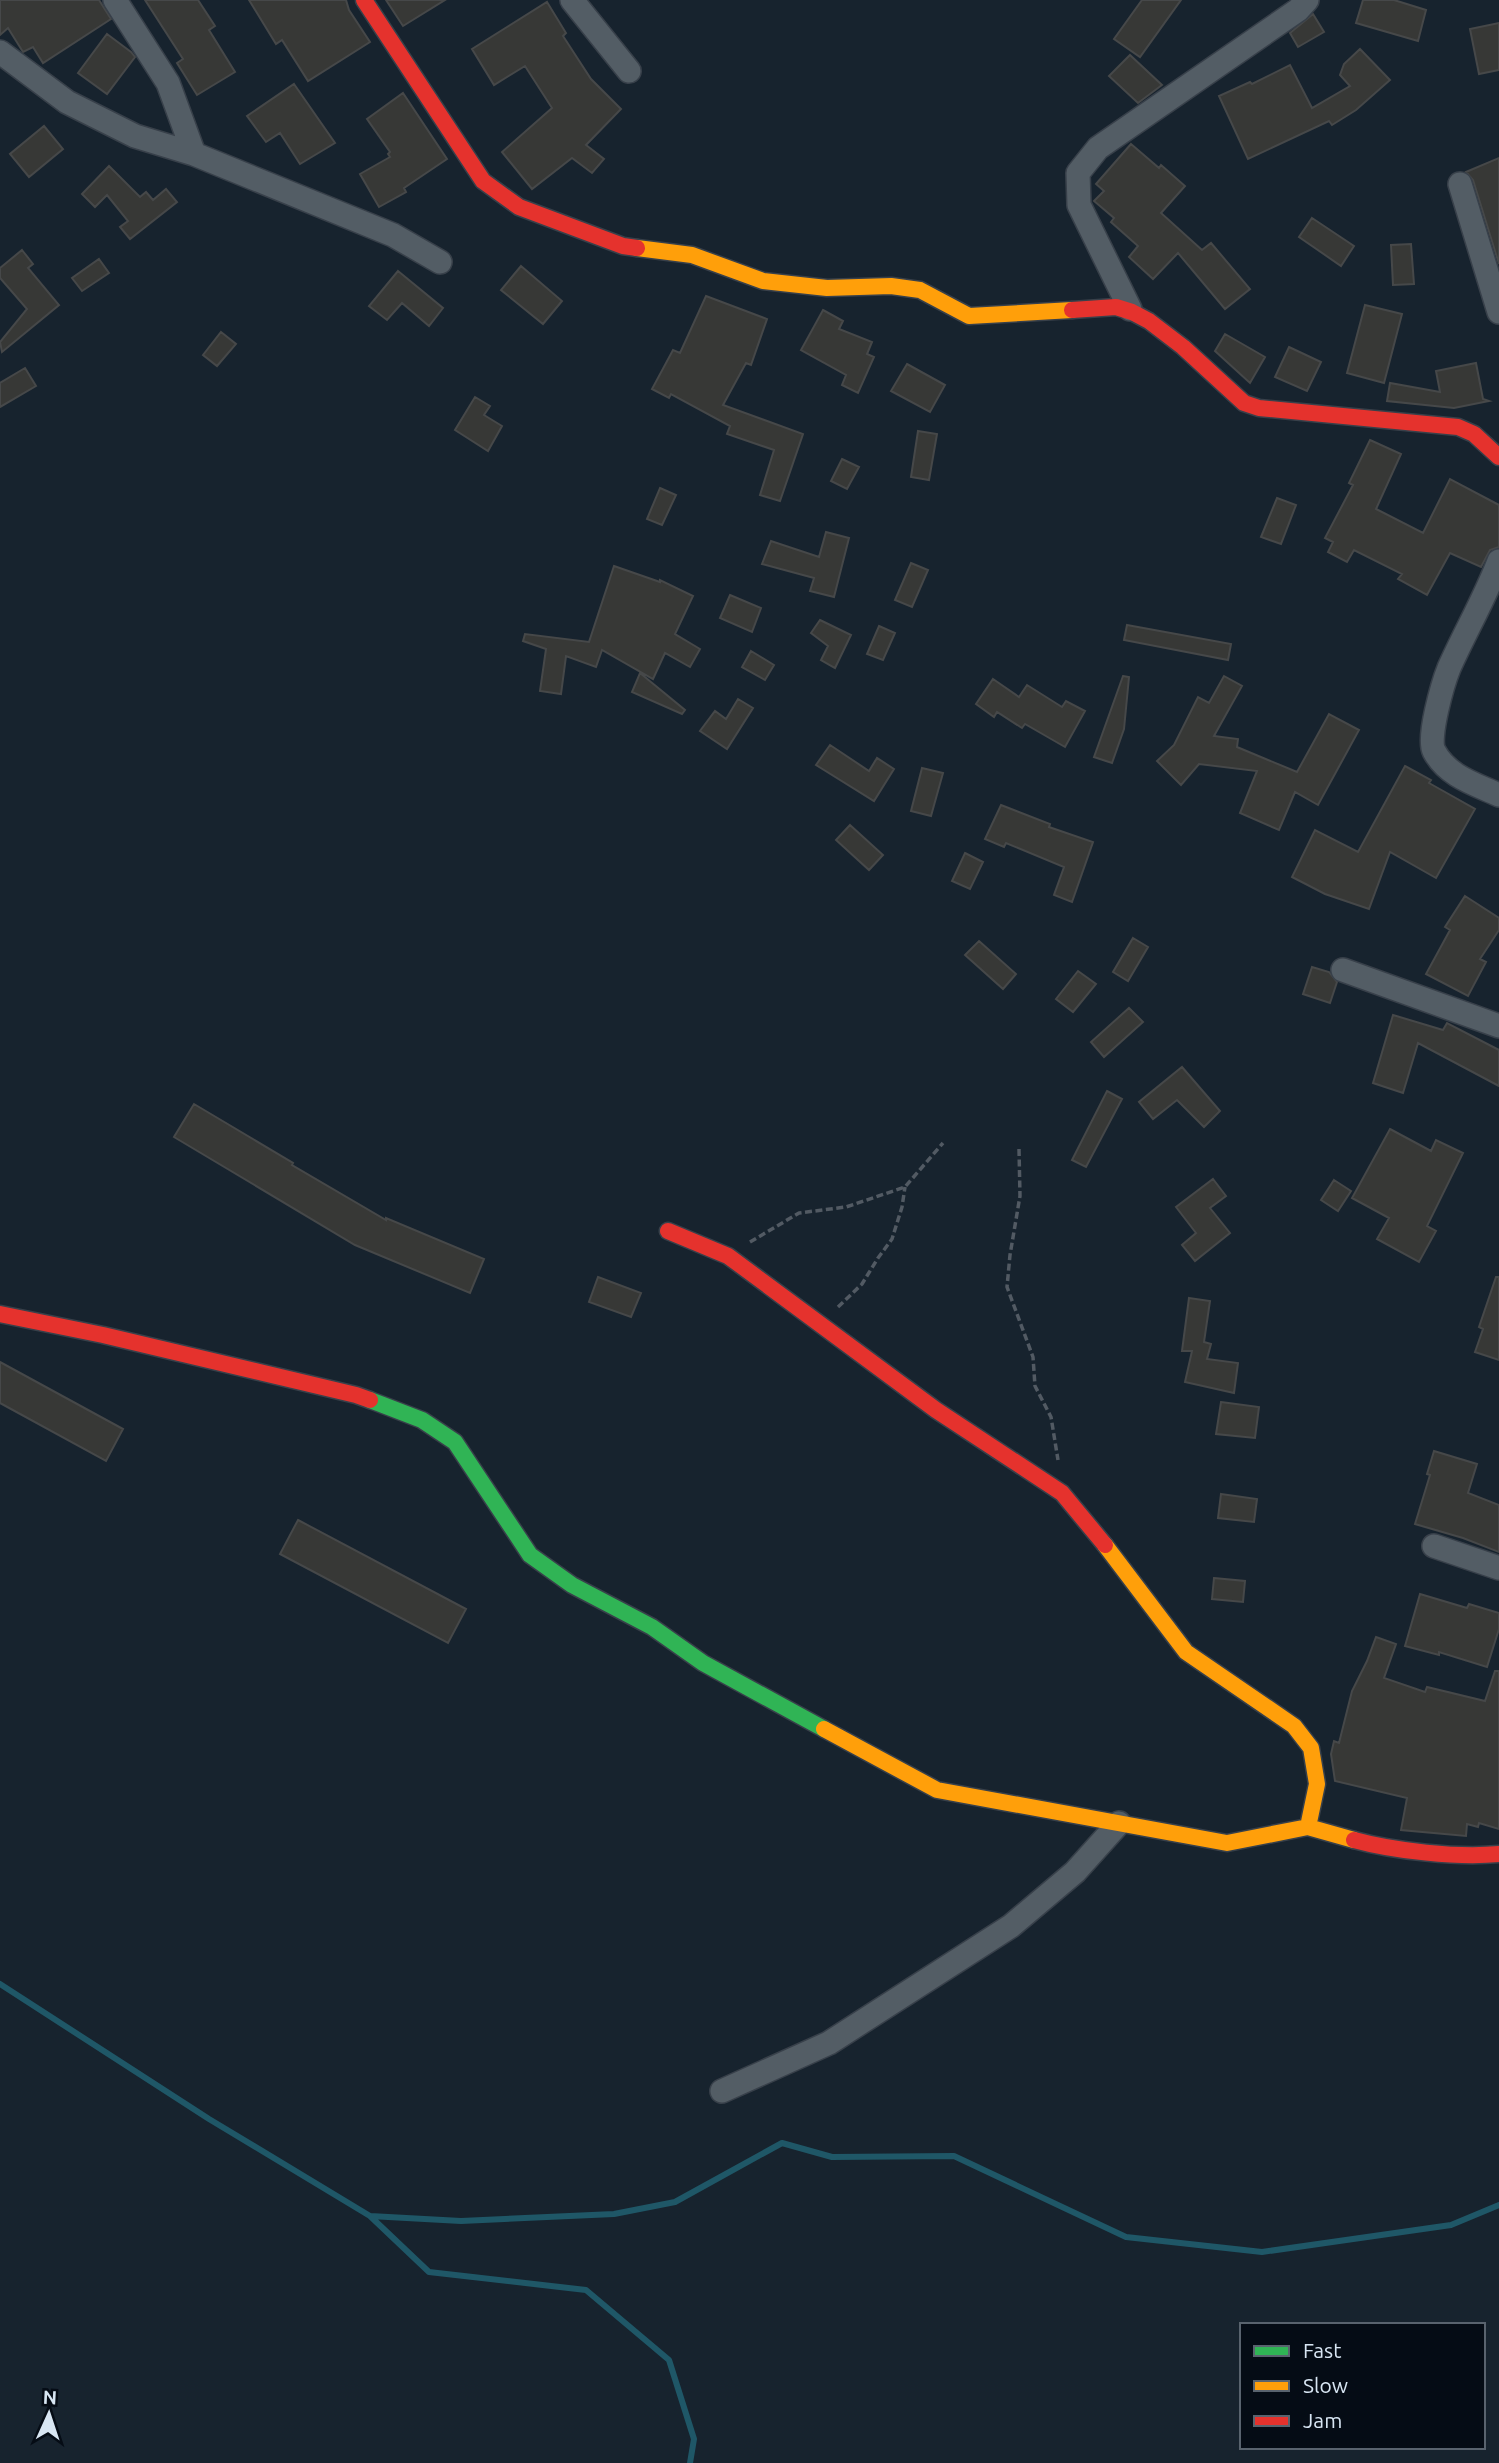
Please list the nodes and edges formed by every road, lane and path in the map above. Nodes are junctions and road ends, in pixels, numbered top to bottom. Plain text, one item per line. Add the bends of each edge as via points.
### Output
1 (115, 0) edge
2 (364, 0) edge
3 (572, 0) edge
4 (1307, 0) edge
5 (0, 52) edge
6 (629, 71) dead end
7 (194, 154) junction
8 (1460, 184) dead end
9 (440, 262) dead end
10 (1130, 309) junction
11 (1499, 312) edge
12 (1499, 457) edge
13 (1499, 561) edge
14 (1499, 795) edge
15 (1343, 970) dead end
16 (1499, 1027) edge
17 (943, 1143) dead end
18 (1019, 1149) dead end
19 (905, 1187) junction
20 (668, 1231) dead end
21 (728, 1256) junction
22 (0, 1314) edge
23 (813, 1317) junction
24 (1062, 1493) junction
25 (1434, 1546) dead end
26 (1499, 1567) edge
27 (1119, 1823) junction
28 (1308, 1827) junction
29 (1499, 1854) edge
30 (722, 2091) dead end

1 - 7 street via 168,83
2 - 10 street via 483,181 519,207 623,246 692,255 763,281 920,290 969,316
3 - 6 street
4 - 10 street via 1098,148 1078,173 1079,205
5 - 7 street via 67,102 135,136
7 - 9 street via 393,235
8 - 11 street
10 - 12 street via 1153,322 1244,403 1458,427 1474,434
13 - 14 street via 1448,670 1431,735 1432,749 1449,771
15 - 16 street
17 - 19 path
18 - 24 path via 1020,1196 1007,1287 1033,1357 1035,1386 1051,1418
19 - 21 path via 846,1207 799,1213
19 - 23 path via 892,1239 862,1284 839,1306
20 - 21 street
21 - 23 street
22 - 27 street via 356,1395 422,1420 455,1442 530,1555 572,1585 652,1627 703,1663 937,1790
23 - 24 street via 865,1360
24 - 28 street via 1186,1652 1294,1726 1311,1748 1317,1784
25 - 26 street
27 - 28 street via 1227,1843
27 - 30 street via 1074,1872 1011,1926 829,2043
28 - 29 street via 1380,1847

